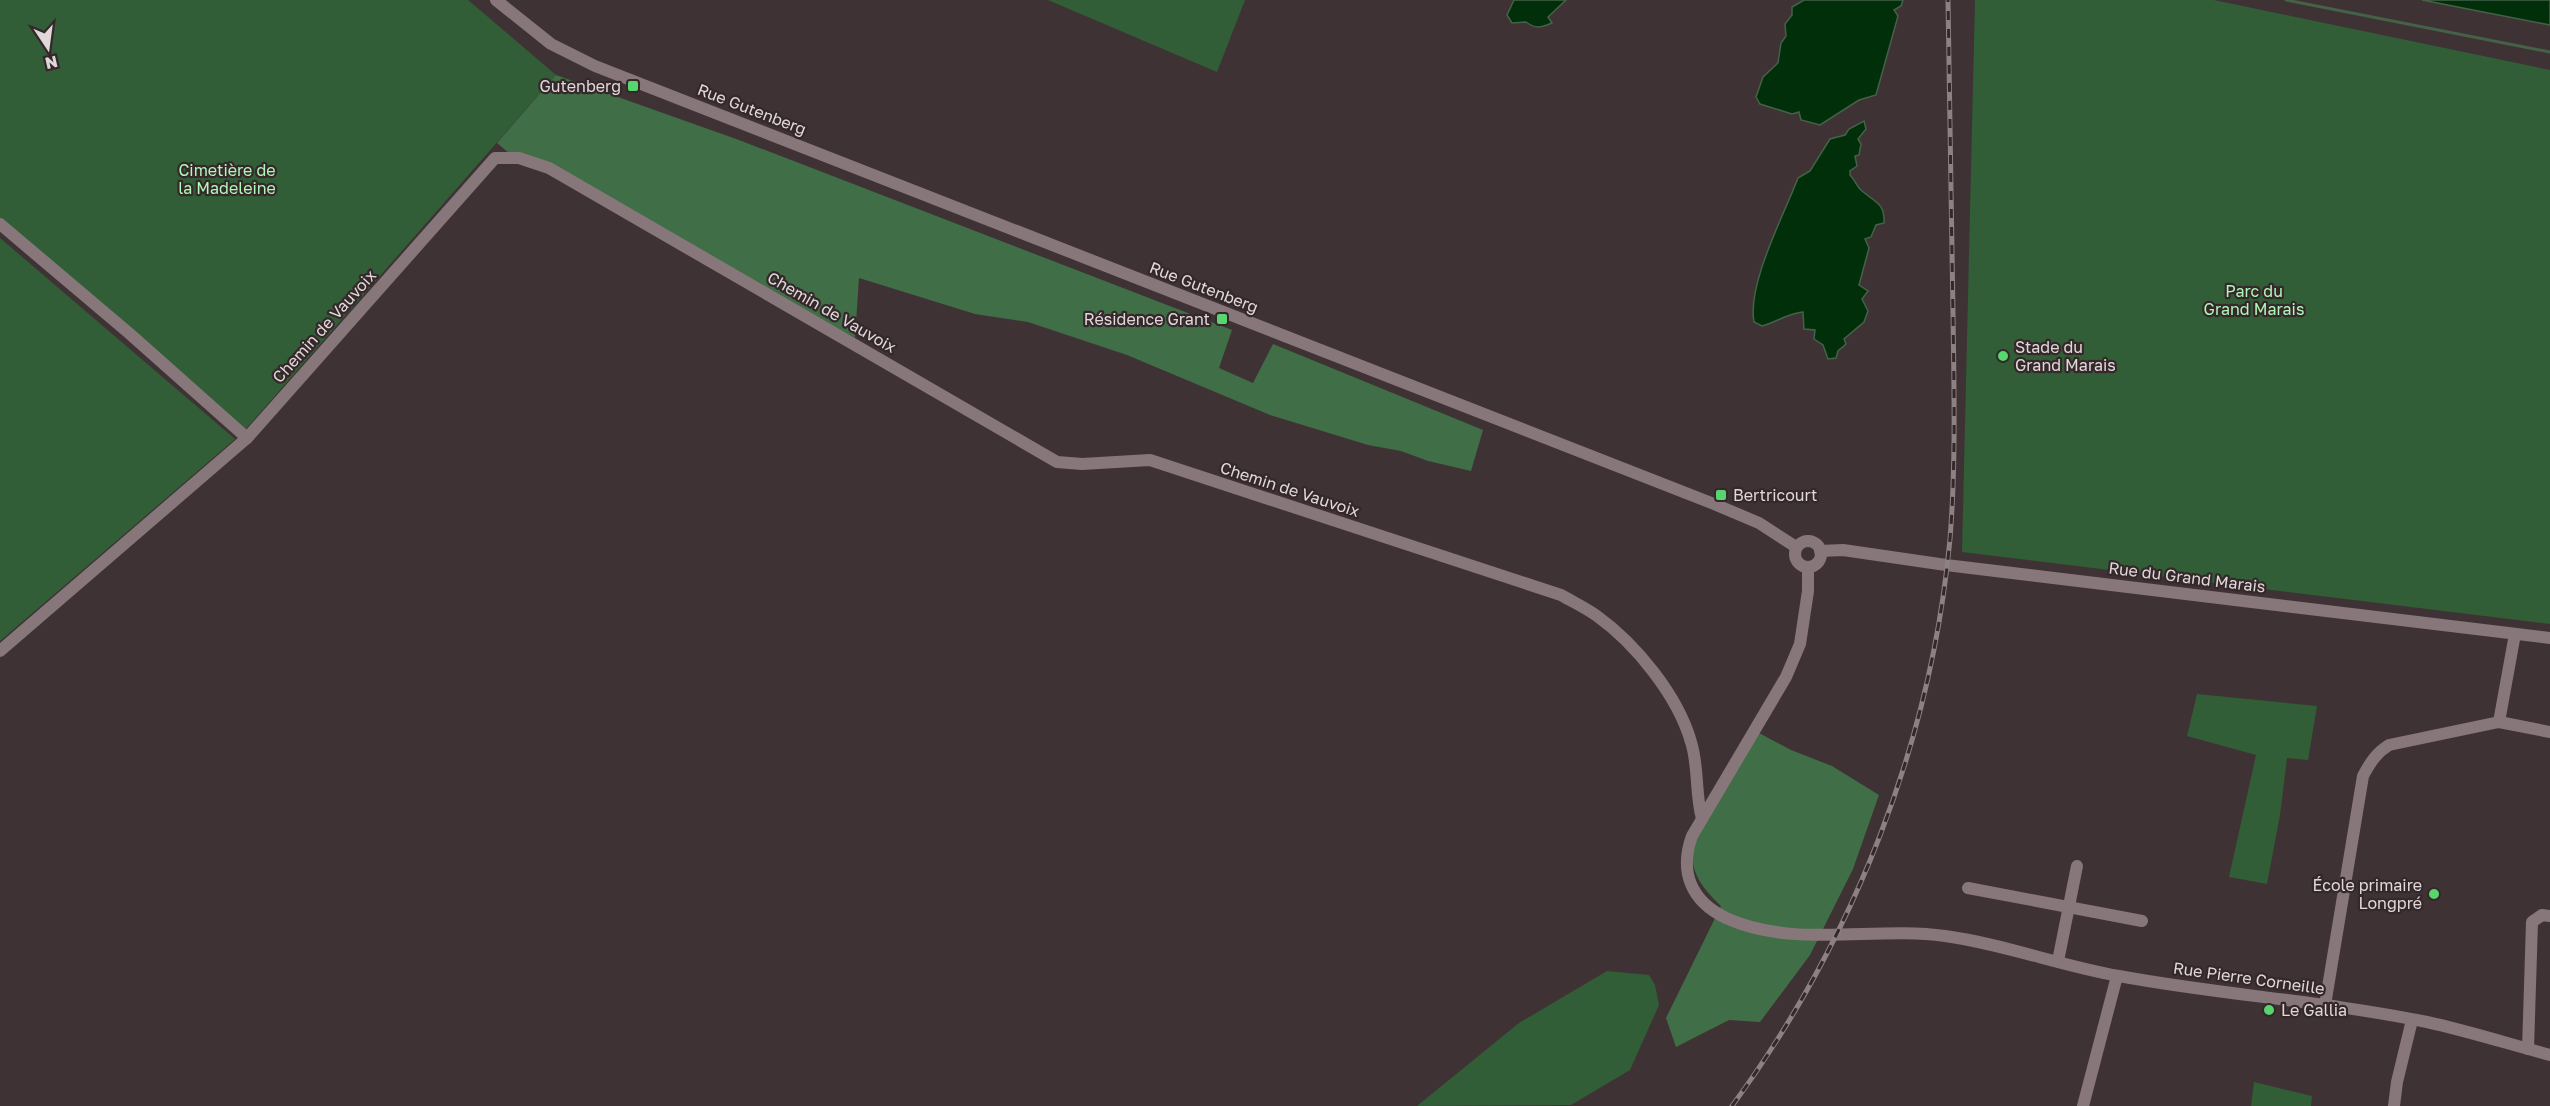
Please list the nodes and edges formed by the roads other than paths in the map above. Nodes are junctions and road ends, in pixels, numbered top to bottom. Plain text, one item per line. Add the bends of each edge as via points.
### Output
1 (496, 0) edge
2 (0, 224) edge
3 (247, 438) junction
4 (1796, 548) junction
5 (1820, 551) junction
6 (1808, 567) junction
7 (2515, 634) junction
8 (2550, 638) edge
9 (0, 651) edge
10 (2499, 722) junction
11 (2550, 732) edge
12 (1702, 819) junction
13 (2077, 866) dead end
14 (1968, 888) dead end
15 (2069, 906) junction
16 (2550, 916) edge
17 (2142, 921) dead end
18 (2058, 961) junction
19 (2117, 976) junction
20 (2325, 1005) junction
21 (2412, 1020) junction
22 (2528, 1048) junction
23 (2550, 1055) edge
24 (2083, 1106) edge
25 (2394, 1106) edge

1 - 4 street, Rue Gutenberg via 551,44 595,66 1723,508 1759,523
2 - 3 street
3 - 9 street, Chemin de Vauvoix
3 - 12 street, Chemin de Vauvoix via 495,158 519,158 549,168 1057,462 1150,460 1561,595 1596,615 1620,636 1668,691 1691,742
4 - 5 street via 1807,541 1816,544
4 - 6 street via 1796,561
5 - 6 street via 1818,562
5 - 7 street, Rue du Grand Marais via 1843,550
6 - 12 street, Rue Pierre Corneille via 1800,644 1786,676
7 - 8 street, Rue du Grand Marais
7 - 10 street
10 - 11 street
10 - 20 street via 2389,745 2371,761 2363,776
12 - 18 street, Rue Pierre Corneille via 1688,849 1687,870 1695,892 1714,911 1740,923 1773,931 1943,935
13 - 15 street
14 - 15 street
15 - 17 street
15 - 18 street
16 - 22 street via 2542,915 2532,922
18 - 19 street, Rue Pierre Corneille
19 - 20 street, Rue Pierre Corneille
19 - 24 street
20 - 21 street, Rue Pierre Corneille
21 - 22 street, Rue Pierre Corneille
21 - 25 street
22 - 23 street, Rue Pierre Corneille

